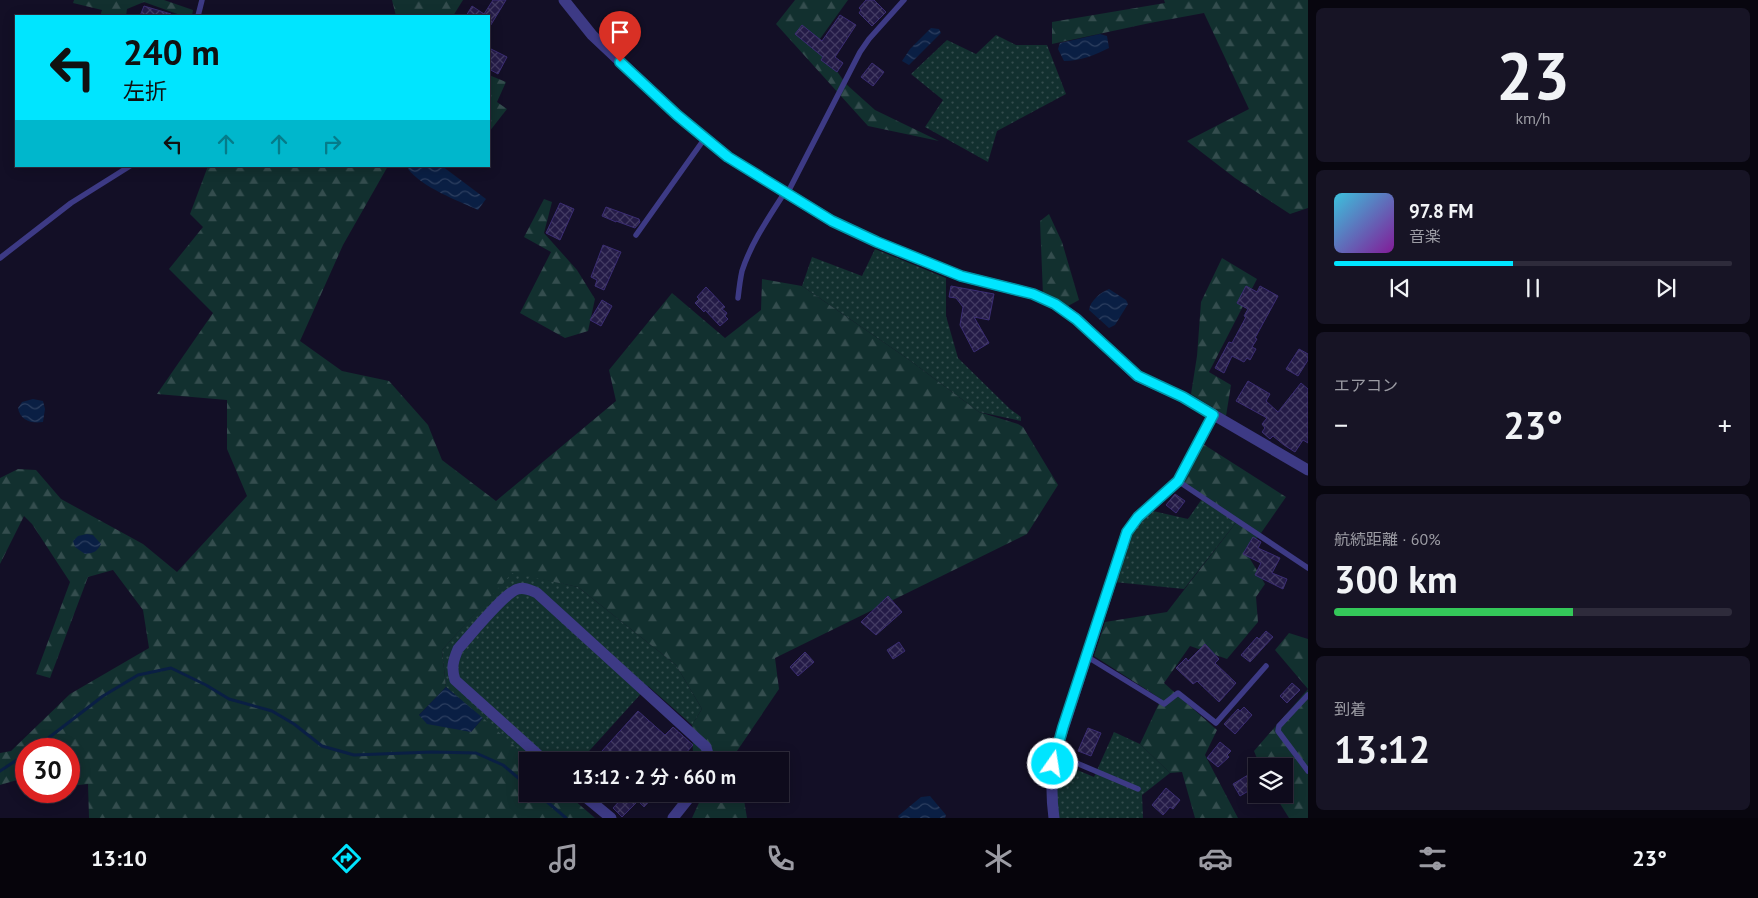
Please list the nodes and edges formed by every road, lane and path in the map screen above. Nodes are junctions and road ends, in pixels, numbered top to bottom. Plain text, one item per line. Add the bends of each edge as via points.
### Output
1 (202, 0) edge
2 (564, 0) edge
3 (904, 0) edge
4 (198, 15) edge
5 (705, 138) junction
6 (128, 167) edge
7 (786, 193) junction
8 (636, 235) dead end
9 (0, 258) edge
10 (738, 298) dead end
11 (1213, 415) junction
12 (1308, 470) edge
13 (1178, 481) junction
14 (1308, 568) edge
15 (1086, 656) junction
16 (1266, 666) dead end
17 (1308, 695) edge
18 (535, 752) edge
19 (707, 752) edge
20 (1055, 754) junction
21 (1308, 771) edge
22 (1138, 789) dead end
23 (592, 802) edge
24 (686, 802) edge
25 (611, 818) edge
26 (673, 818) edge
27 (1054, 818) edge

1 - 4 lane
2 - 5 street via 592,35
3 - 7 lane via 860,52
5 - 7 street via 728,157
5 - 8 lane
6 - 9 lane via 71,203
7 - 10 lane via 748,257 742,271
7 - 11 street via 832,221 877,242 961,276 1033,294 1055,304 1138,376
11 - 12 street
11 - 13 street
13 - 14 lane
13 - 15 street via 1138,517 1127,532
15 - 16 lane via 1164,704 1178,693 1216,723
15 - 20 street
17 - 21 lane via 1278,731
18 - 19 street via 455,680 452,670 458,649 507,596 517,589 526,588 537,593 706,747
20 - 22 lane
20 - 27 street via 1051,774
23 - 25 street
24 - 26 street

